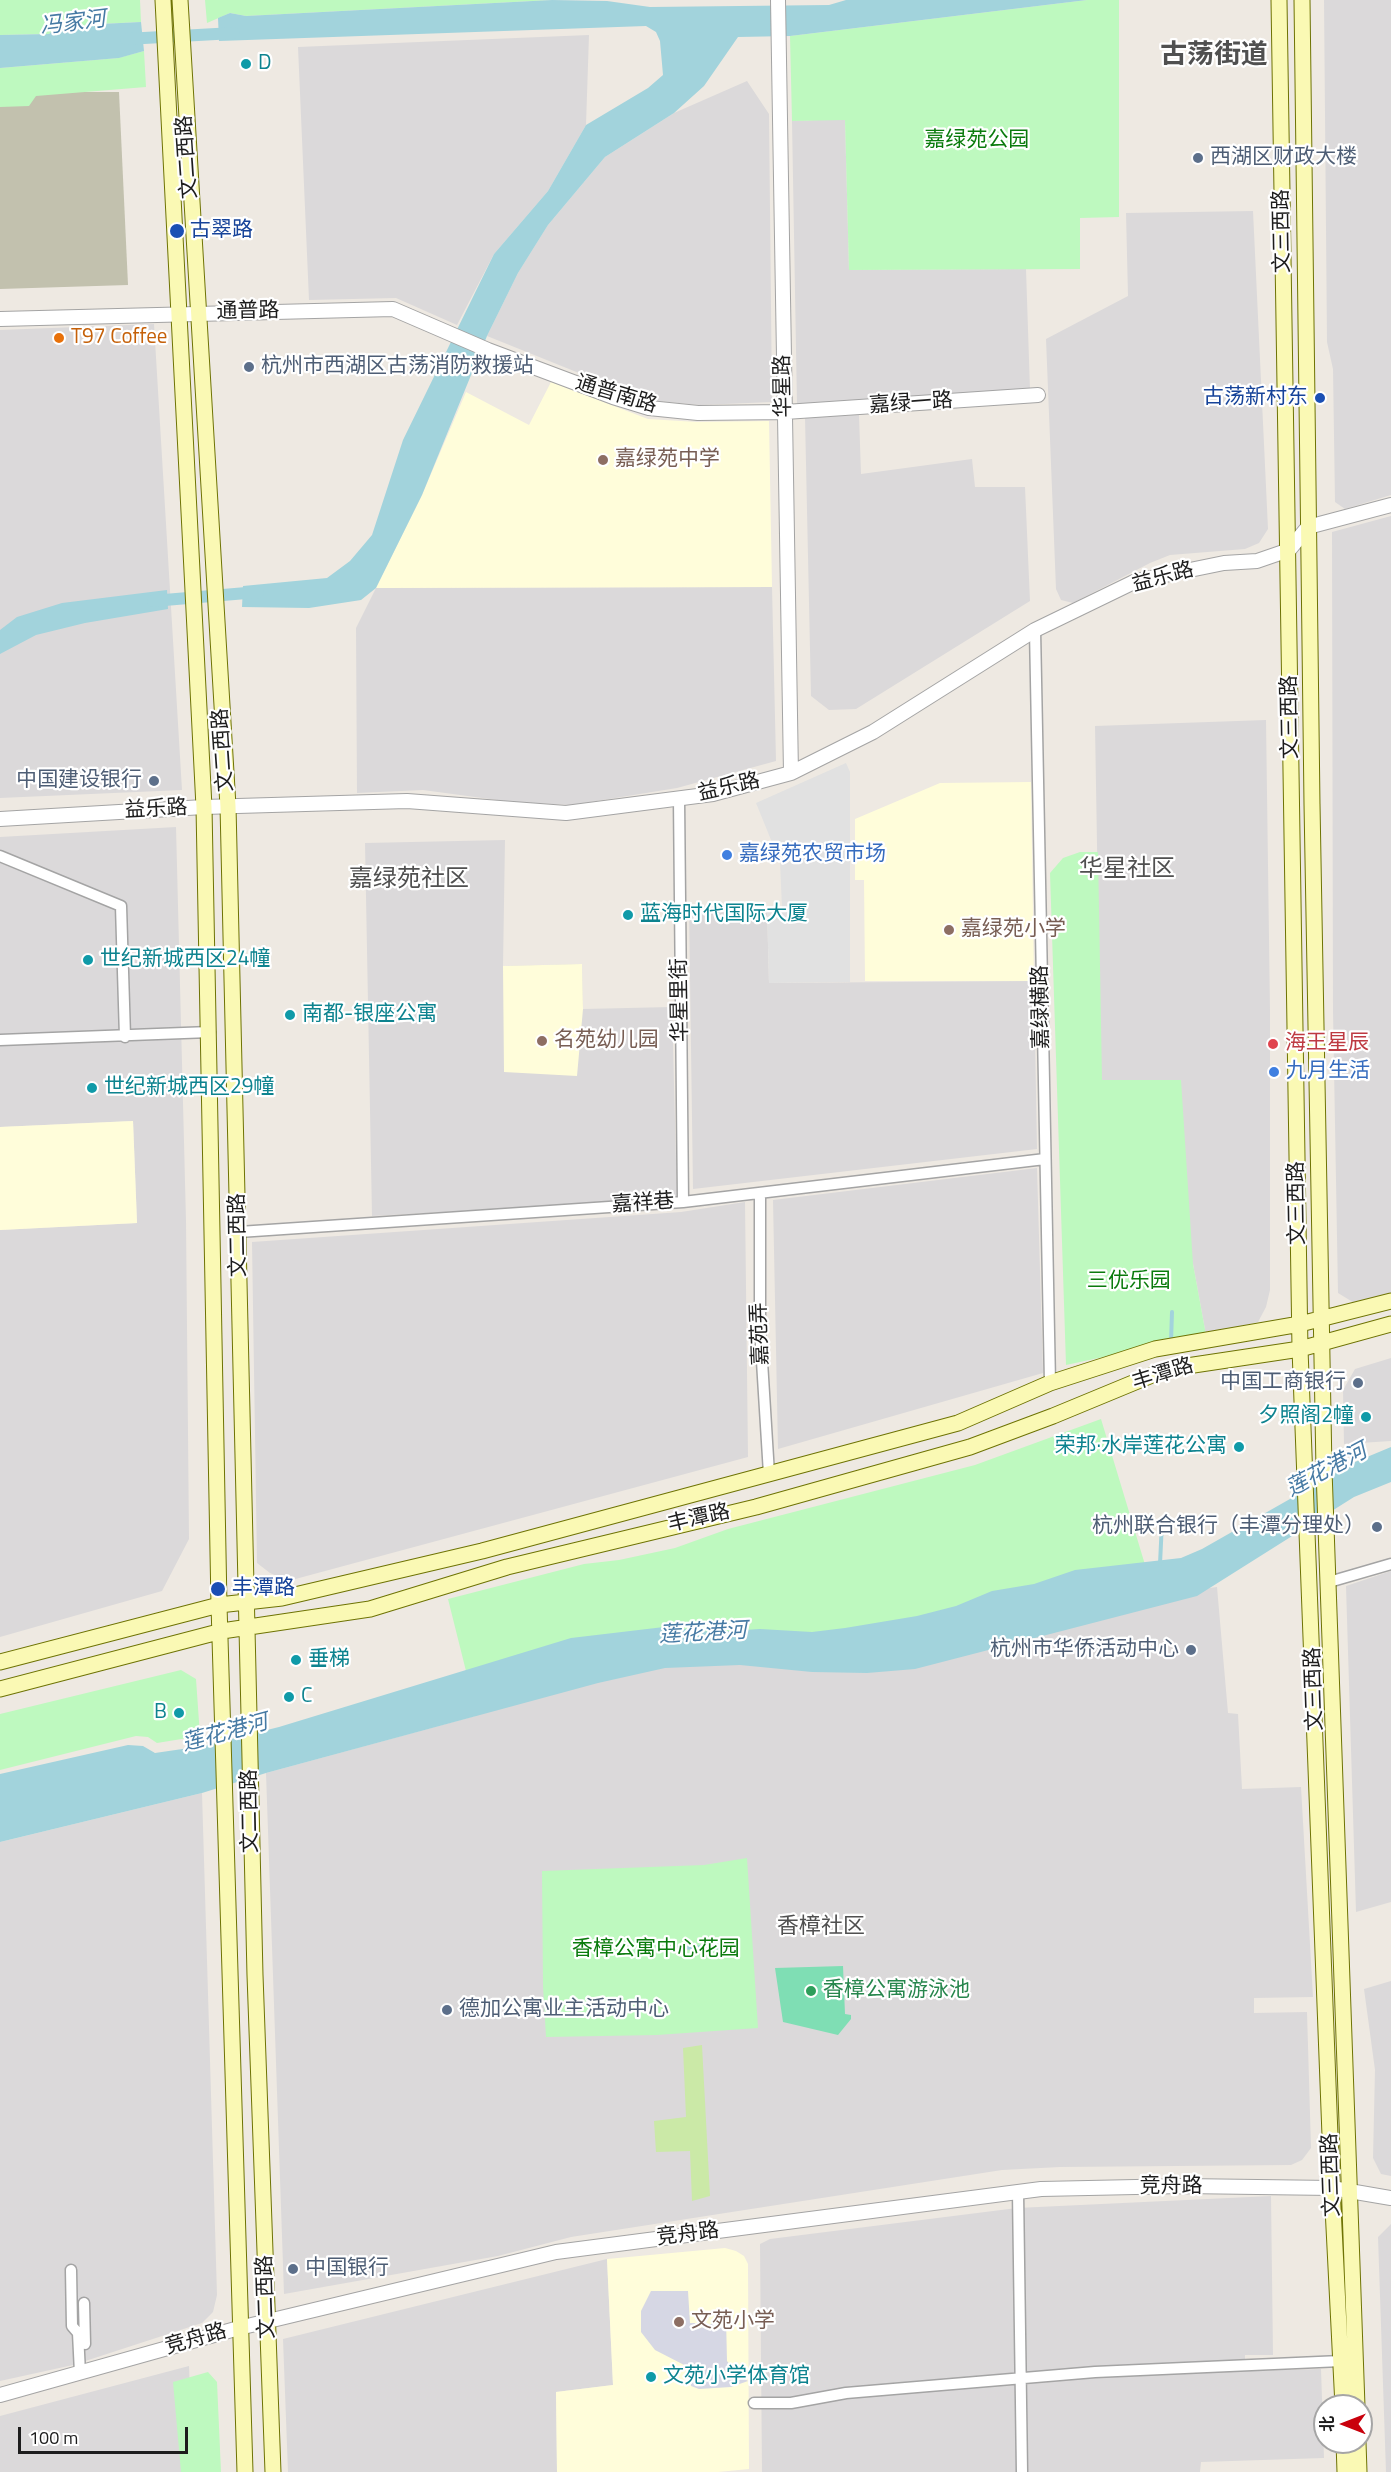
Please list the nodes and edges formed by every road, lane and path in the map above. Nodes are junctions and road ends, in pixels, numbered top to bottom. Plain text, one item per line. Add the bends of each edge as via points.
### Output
1 (778, 0) edge
2 (163, 4) edge
3 (180, 5) edge
4 (1279, 8) edge
5 (1302, 8) edge
6 (197, 313) junction
7 (180, 315) junction
8 (0, 319) edge
9 (488, 350) joint
10 (1038, 395) dead end
11 (785, 412) junction
12 (1391, 505) edge
13 (1308, 527) junction
14 (1289, 550) junction
15 (1035, 630) junction
16 (791, 773) junction
17 (679, 799) junction
18 (228, 806) junction
19 (204, 807) junction
20 (0, 819) edge
21 (0, 856) edge
22 (210, 1032) junction
23 (125, 1037) junction
24 (0, 1040) edge
25 (1045, 1159) junction
26 (760, 1193) junction
27 (683, 1202) junction
28 (239, 1232) junction
29 (1391, 1300) edge
30 (1322, 1318) junction
31 (1300, 1324) junction
32 (1391, 1324) edge
33 (1322, 1342) junction
34 (1300, 1348) junction
35 (1050, 1383) junction
36 (769, 1474) junction
37 (1391, 1564) edge
38 (1329, 1582) junction
39 (246, 1601) junction
40 (219, 1605) junction
41 (247, 1628) junction
42 (222, 1631) junction
43 (0, 1662) edge
44 (0, 1689) edge
45 (1332, 2188) junction
46 (1347, 2189) junction
47 (1018, 2192) junction
48 (1391, 2198) edge
49 (71, 2271) dead end
50 (84, 2303) dead end
51 (267, 2322) junction
52 (239, 2328) junction
53 (1341, 2361) junction
54 (83, 2372) junction
55 (1020, 2378) junction
56 (1342, 2394) edge
57 (1356, 2394) edge
58 (0, 2395) edge
59 (754, 2403) dead end
60 (1344, 2454) edge
61 (1358, 2454) edge
62 (245, 2472) edge
63 (273, 2472) edge
64 (1022, 2472) edge
65 (1345, 2472) edge
66 (1359, 2472) edge

1 - 11 street, 华星路
2 - 7 main road, 文二西路
3 - 6 main road, 文二西路
4 - 14 main road, 文三西路
5 - 13 main road, 文三西路
6 - 7 street, 通普路
6 - 9 street, 通普路 via 393,309
6 - 18 main road, 文二西路
7 - 8 street, 通普路
7 - 19 main road, 文二西路
9 - 11 street, 通普南路 via 649,408 698,413
10 - 11 street, 嘉绿一路
11 - 16 street, 华星路
12 - 13 street
13 - 14 street
13 - 30 main road, 文三西路
14 - 15 street, 益乐路 via 1257,561 1224,563 1136,580
14 - 31 main road, 文三西路
15 - 16 street, 益乐路 via 873,732
15 - 25 street, 嘉绿横路
16 - 17 street, 益乐路
17 - 18 street, 益乐路 via 566,813 407,801
17 - 27 street, 华星里街
18 - 19 street, 益乐路
18 - 28 main road, 文二西路
19 - 20 street, 益乐路
19 - 22 main road, 文二西路
21 - 23 street via 121,906
22 - 23 street
22 - 40 main road, 文二西路
23 - 24 street
25 - 26 street, 嘉祥巷
25 - 35 street, 嘉绿横路
26 - 27 street, 嘉祥巷
26 - 36 street, 嘉苑弄 via 760,1329
27 - 28 street, 嘉祥巷
28 - 39 main road, 文二西路
29 - 30 main road, 丰潭路
30 - 31 main road, 丰潭路
30 - 33 main road, 文三西路
31 - 34 main road, 文三西路
31 - 35 main road, 丰潭路 via 1155,1349
32 - 33 main road, 丰潭路
33 - 34 main road, 丰潭路
33 - 38 main road, 文三西路
34 - 41 main road, 丰潭路 via 1158,1373 970,1447 756,1507 507,1567 370,1609
34 - 45 main road, 文三西路
35 - 36 main road, 丰潭路 via 958,1424
36 - 39 main road, 丰潭路 via 375,1578 282,1598
37 - 38 street
38 - 46 main road, 文三西路
39 - 40 main road, 丰潭路
39 - 41 main road, 文二西路
40 - 42 main road, 文二西路
40 - 43 main road, 丰潭路
41 - 42 main road, 丰潭路
41 - 51 main road, 文二西路
42 - 44 main road, 丰潭路
42 - 52 main road, 文二西路
45 - 46 street, 竞舟路
45 - 47 street, 竞舟路 via 1183,2186
45 - 53 main road, 文三西路
46 - 48 street, 竞舟路
46 - 57 main road, 文三西路
47 - 51 street, 竞舟路 via 556,2252
47 - 55 street
49 - 54 street via 72,2326 78,2333
50 - 54 street
51 - 52 street, 竞舟路
51 - 63 main road, 文二西路
52 - 54 street, 竞舟路
52 - 62 main road, 文二西路
53 - 55 street
53 - 56 main road, 文三西路
54 - 58 street, 竞舟路
55 - 59 street via 846,2393 790,2403
55 - 64 street
60 - 65 main road
61 - 66 main road

